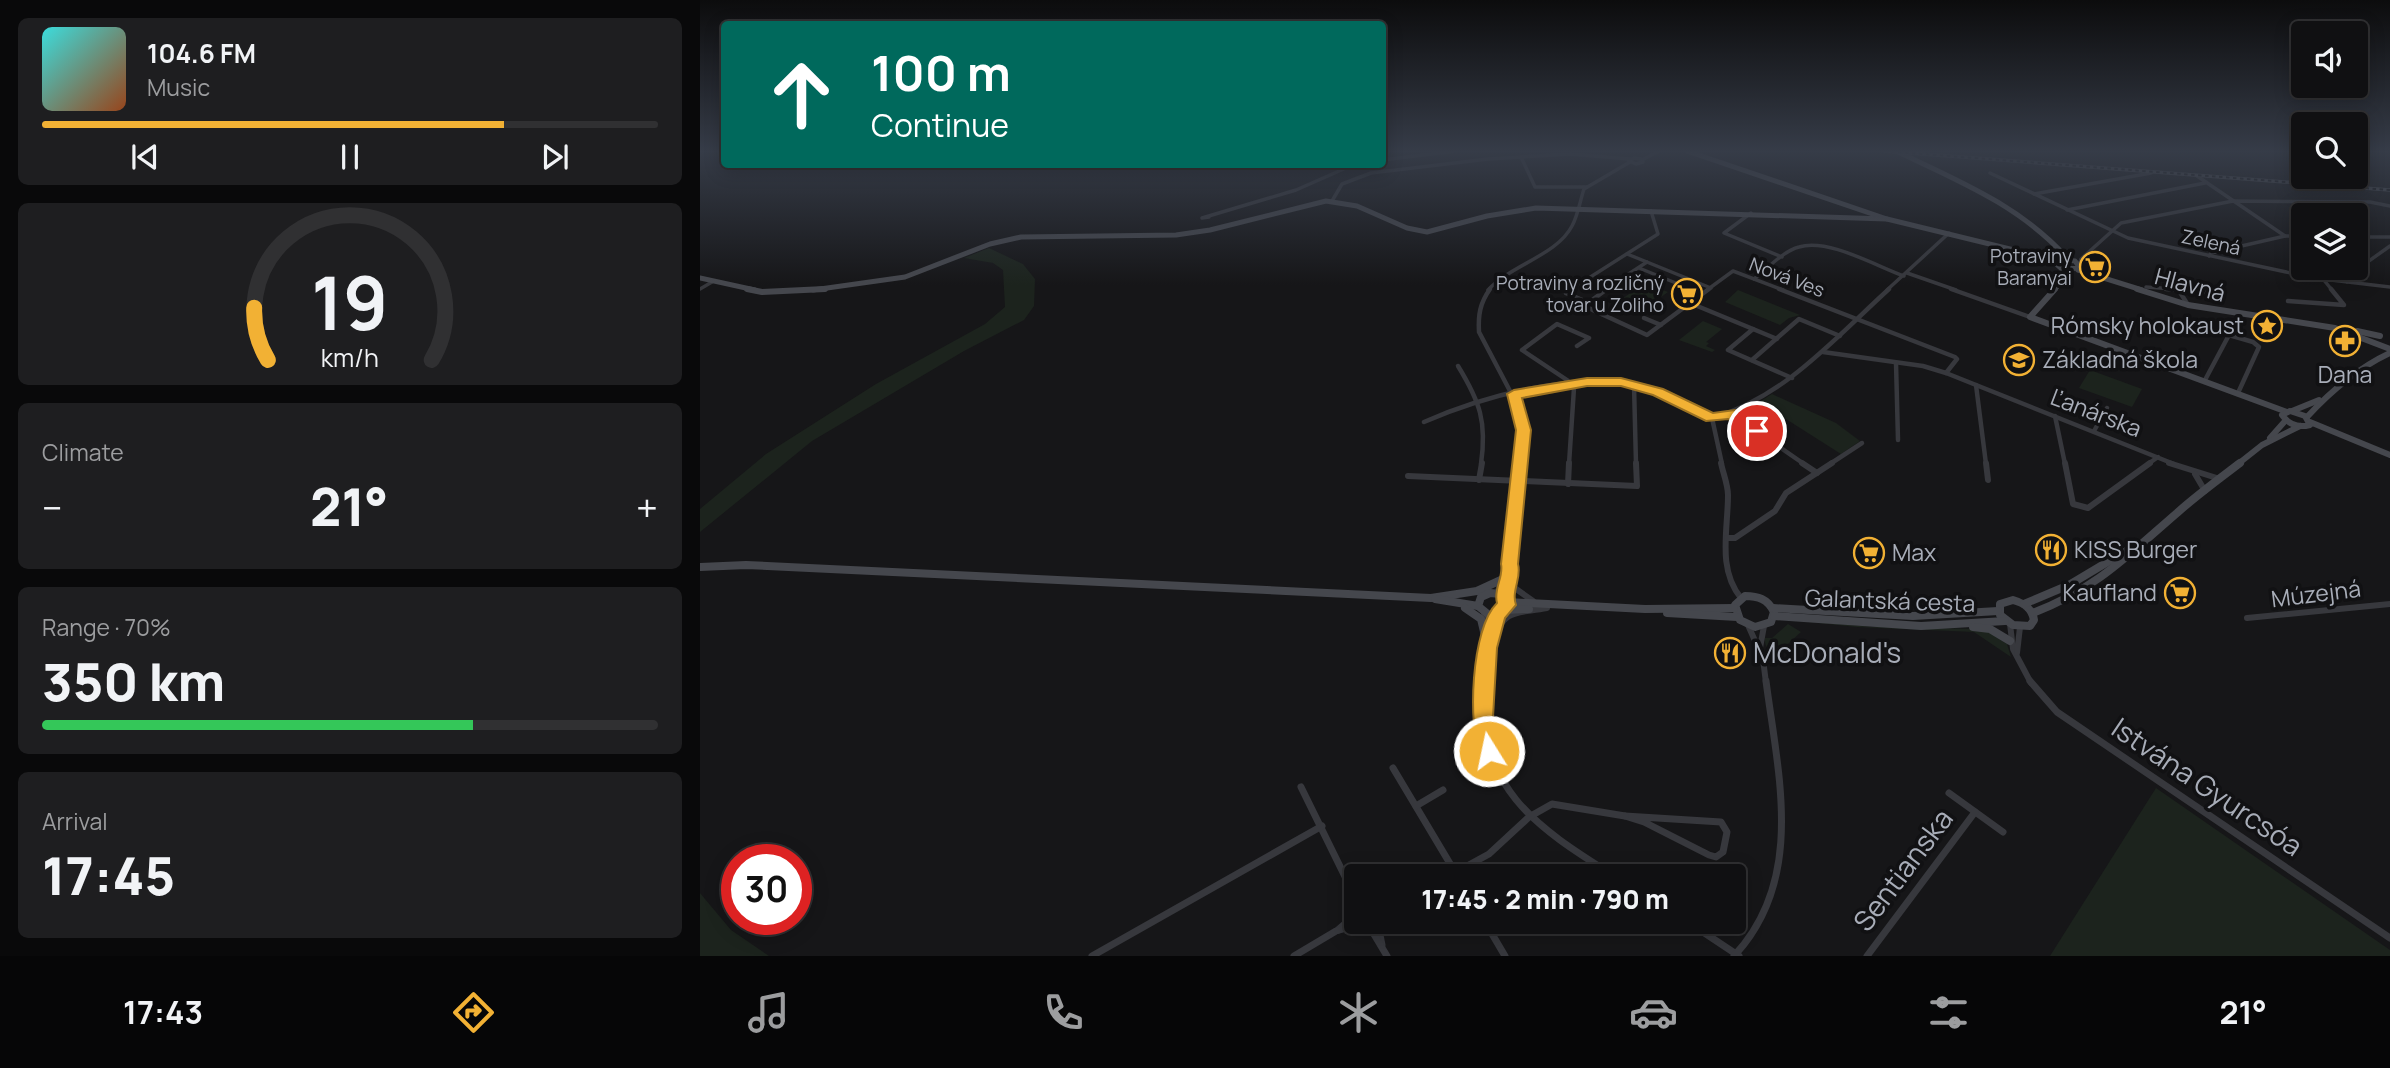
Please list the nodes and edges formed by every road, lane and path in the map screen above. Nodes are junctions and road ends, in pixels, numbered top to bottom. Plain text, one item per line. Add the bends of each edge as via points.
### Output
1 (1278, 196) edge
2 (1335, 196) edge
3 (1583, 196) edge
4 (1815, 196) edge
5 (1987, 196) edge
6 (2037, 196) edge
7 (2141, 196) edge
8 (2225, 196) edge
9 (1332, 201) junction
10 (2233, 201) junction
11 (2390, 206) edge
12 (1848, 207) junction
13 (1580, 209) junction
14 (2067, 210) junction
15 (1651, 211) junction
16 (1751, 213) junction
17 (1209, 217) dead end
18 (1844, 217) junction
19 (1887, 219) junction
20 (2110, 230) junction
21 (1950, 232) junction
22 (2285, 236) junction
23 (2291, 236) edge
24 (2368, 237) edge
25 (2390, 237) edge
26 (2390, 246) edge
27 (1627, 254) junction
28 (2209, 256) junction
29 (1783, 257) junction
30 (2064, 258) junction
31 (1645, 261) junction
32 (2078, 266) junction
33 (1639, 268) junction
34 (2060, 268) junction
35 (2291, 273) edge
36 (1906, 274) junction
37 (2169, 274) dead end
38 (700, 278) edge
39 (2063, 278) junction
40 (1754, 279) junction
41 (2324, 280) edge
42 (2331, 280) edge
43 (712, 282) junction
44 (2347, 282) junction
45 (2146, 287) dead end
46 (2390, 287) edge
47 (1711, 288) junction
48 (700, 289) edge
49 (2179, 290) junction
50 (2220, 293) dead end
51 (1702, 294) junction
52 (2288, 301) dead end
53 (1587, 302) junction
54 (1690, 303) junction
55 (2189, 305) junction
56 (1644, 317) dead end
57 (2030, 317) junction
58 (1857, 320) junction
59 (1661, 325) junction
60 (1753, 329) junction
61 (1840, 336) junction
62 (2389, 336) edge
63 (1777, 339) junction
64 (2378, 341) junction
65 (1577, 346) dead end
66 (2390, 351) edge
67 (1823, 352) junction
68 (1752, 360) junction
69 (2373, 360) junction
70 (1896, 363) junction
71 (1458, 366) dead end
72 (1946, 373) junction
73 (1793, 379) junction
74 (2205, 380) junction
75 (1572, 384) junction
76 (1634, 385) junction
77 (1976, 385) junction
78 (2238, 393) junction
79 (1514, 394) junction
80 (2323, 398) junction
81 (1479, 401) junction
82 (2107, 408) dead end
83 (1730, 413) junction
84 (2287, 415) junction
85 (2055, 416) junction
86 (1712, 418) junction
87 (1424, 422) dead end
88 (2306, 423) junction
89 (2094, 431) junction
90 (1898, 440) dead end
91 (2268, 442) junction
92 (1862, 443) dead end
93 (2390, 455) edge
94 (2158, 457) junction
95 (2193, 472) junction
96 (1816, 473) junction
97 (1408, 477) dead end
98 (2220, 479) junction
99 (1479, 480) junction
100 (1988, 480) dead end
101 (1518, 482) junction
102 (1568, 484) junction
103 (1637, 486) joint
104 (2205, 491) junction
105 (1727, 538) junction
106 (2146, 539) junction
107 (700, 567) edge
108 (1506, 581) junction
109 (1431, 598) junction
110 (1741, 598) junction
111 (1502, 603) junction
112 (2024, 604) junction
113 (2390, 604) edge
114 (1481, 606) junction
115 (1545, 606) junction
116 (1734, 608) junction
117 (1646, 609) junction
118 (1998, 611) junction
119 (1774, 612) junction
120 (2033, 613) junction
121 (1737, 617) junction
122 (2247, 618) dead end
123 (2008, 623) junction
124 (1748, 625) junction
125 (1764, 626) junction
126 (1958, 626) junction
127 (2020, 627) junction
128 (2010, 641) junction
129 (1488, 643) junction
130 (1760, 648) junction
131 (2017, 656) junction
132 (1393, 768) dead end
133 (1301, 787) dead end
134 (1443, 790) dead end
135 (1949, 793) dead end
136 (1416, 806) junction
137 (1975, 812) junction
138 (1625, 816) junction
139 (1529, 817) junction
140 (1322, 827) junction
141 (2003, 832) dead end
142 (1447, 864) edge
143 (1472, 864) edge
144 (1595, 864) edge
145 (1344, 874) edge
146 (1344, 923) edge
147 (1344, 929) edge
148 (1336, 931) junction
149 (1379, 934) edge
150 (1492, 934) edge
151 (1706, 934) edge
152 (2390, 938) edge
153 (1385, 952) edge
154 (1737, 955) edge
155 (1092, 956) edge
156 (1294, 956) edge
157 (1505, 956) edge
158 (1867, 956) edge

1 - 17 street
2 - 9 street
3 - 13 street
4 - 12 main road
5 - 30 main road via 2039,227
6 - 14 street, Zelená
7 - 14 street
8 - 10 street
9 - 13 main road via 1427,232 1527,209
9 - 43 main road via 1176,235 1021,237 905,277 835,287 777,293
10 - 11 street
10 - 20 street via 2121,223
10 - 22 street
12 - 18 street
12 - 19 main road
13 - 15 main road
13 - 79 street via 1564,237 1498,279 1481,304 1481,338
14 - 20 street, Zelená
15 - 16 main road
15 - 27 street via 1658,234
16 - 18 main road
16 - 29 street via 1724,233
18 - 19 main road
19 - 21 main road
20 - 28 street, Zelená
20 - 32 street
21 - 30 main road
21 - 36 street
22 - 23 street
22 - 28 street
24 - 25 street
26 - 44 street via 2345,278
27 - 31 street
27 - 53 street via 1566,293
28 - 35 street, Zelená
29 - 36 street via 1798,245 1824,246
29 - 40 street
30 - 32 main road
30 - 34 main road via 2056,265
31 - 33 street
31 - 47 street
32 - 34 main road
32 - 39 main road
32 - 55 main road, Hlavná
33 - 51 street
33 - 53 street
34 - 39 main road
36 - 57 street
36 - 58 street
37 - 49 street
38 - 43 main road
39 - 57 main road
40 - 47 street, Nová Ves via 1732,271
40 - 58 street, Nová Ves
41 - 52 street via 2344,306
42 - 44 street, Zelená
43 - 48 street
44 - 46 street, Zelená
45 - 49 street
47 - 51 street, Nová Ves
49 - 50 street
49 - 55 street
51 - 54 street, Nová Ves
53 - 59 street via 1585,308 1647,335
54 - 59 street, Nová Ves
54 - 60 street
55 - 64 main road, Hlavná via 2342,330
56 - 59 street
57 - 74 main road
58 - 61 street
58 - 72 street, Nová Ves via 1957,359
60 - 63 street
60 - 68 street via 1728,350
61 - 63 street, Nová Ves via 1799,319
61 - 67 street
62 - 64 main road
63 - 68 street, Nová Ves
64 - 66 main road, Hlavná
64 - 69 main road
65 - 75 street via 1588,338 1557,324 1522,350
66 - 69 main road, Galantská cesta
67 - 70 street, Ľanárska
67 - 73 street
68 - 73 street
69 - 80 main road, Galantská cesta
70 - 72 street, Ľanárska
70 - 90 street
71 - 81 street
72 - 77 street, Ľanárska
73 - 83 street
74 - 78 main road
74 - 78 street via 2229,335 2253,342 2259,347
75 - 76 street via 1605,381
75 - 79 street
75 - 102 street
76 - 86 street
76 - 103 street
77 - 85 street, Ľanárska
77 - 100 street
78 - 84 main road
79 - 81 street
79 - 101 street via 1524,430
80 - 84 main road, Galantská cesta
80 - 88 main road, Galantská cesta
81 - 87 street
81 - 99 street via 1486,431
82 - 89 street
83 - 86 street
83 - 96 street
84 - 88 main road
84 - 88 main road
84 - 91 main road, Galantská cesta
85 - 89 street, Ľanárska
85 - 94 street via 2073,504 2088,508
86 - 105 street via 1728,495
88 - 91 main road, Galantská cesta
88 - 93 main road
89 - 94 street, Ľanárska
91 - 98 main road, Galantská cesta
92 - 96 street
94 - 95 street, Ľanárska
95 - 98 street, Ľanárska
95 - 104 street
96 - 105 street via 1787,493 1775,512 1735,538
97 - 99 street
98 - 104 main road, Galantská cesta
99 - 101 street
101 - 102 street
101 - 108 street
102 - 103 street
104 - 106 main road, Galantská cesta
105 - 110 street via 1731,584
106 - 112 main road, Galantská cesta via 2078,583
106 - 120 main road, Galantská cesta via 2086,589
107 - 109 main road via 746,565
108 - 109 main road via 1472,594
108 - 111 street
108 - 115 street via 1524,597
109 - 114 main road
109 - 129 main road via 1476,613
110 - 116 main road
110 - 119 main road, Galantská cesta via 1759,597
111 - 114 main road
111 - 114 main road
111 - 115 main road
111 - 129 street
112 - 118 main road, Galantská cesta via 2006,601 1998,605
112 - 120 main road
113 - 122 street, Múzejná
114 - 129 street
115 - 117 main road
115 - 129 street via 1507,615
116 - 117 main road
116 - 121 main road
117 - 121 main road
118 - 119 main road, Galantská cesta via 1913,616
118 - 123 main road, Galantská cesta
119 - 125 main road, Galantská cesta
119 - 126 main road, Galantská cesta
120 - 127 main road, Galantská cesta via 2032,624
121 - 124 main road
123 - 126 main road, Galantská cesta
123 - 127 main road, Galantská cesta
123 - 128 street, Istvána Gyurcsóa
124 - 125 main road
124 - 130 street
125 - 130 street
126 - 128 main road via 1990,629
127 - 131 street
128 - 131 street, Istvána Gyurcsóa
129 - 139 street via 1483,706 1486,739 1498,775
130 - 154 street via 1783,835 1772,892
131 - 152 street, Istvána Gyurcsóa via 2035,689 2071,722
132 - 136 street
133 - 140 street
134 - 136 street
135 - 137 street
136 - 142 street
137 - 141 street
137 - 158 street, Sentianska
138 - 138 street via 1709,855 1723,852 1728,833 1721,822
138 - 139 street via 1552,804
139 - 143 street
139 - 144 street
140 - 145 street
140 - 155 street
146 - 148 street
147 - 148 street
148 - 156 street
149 - 153 street
150 - 157 street
151 - 154 street

